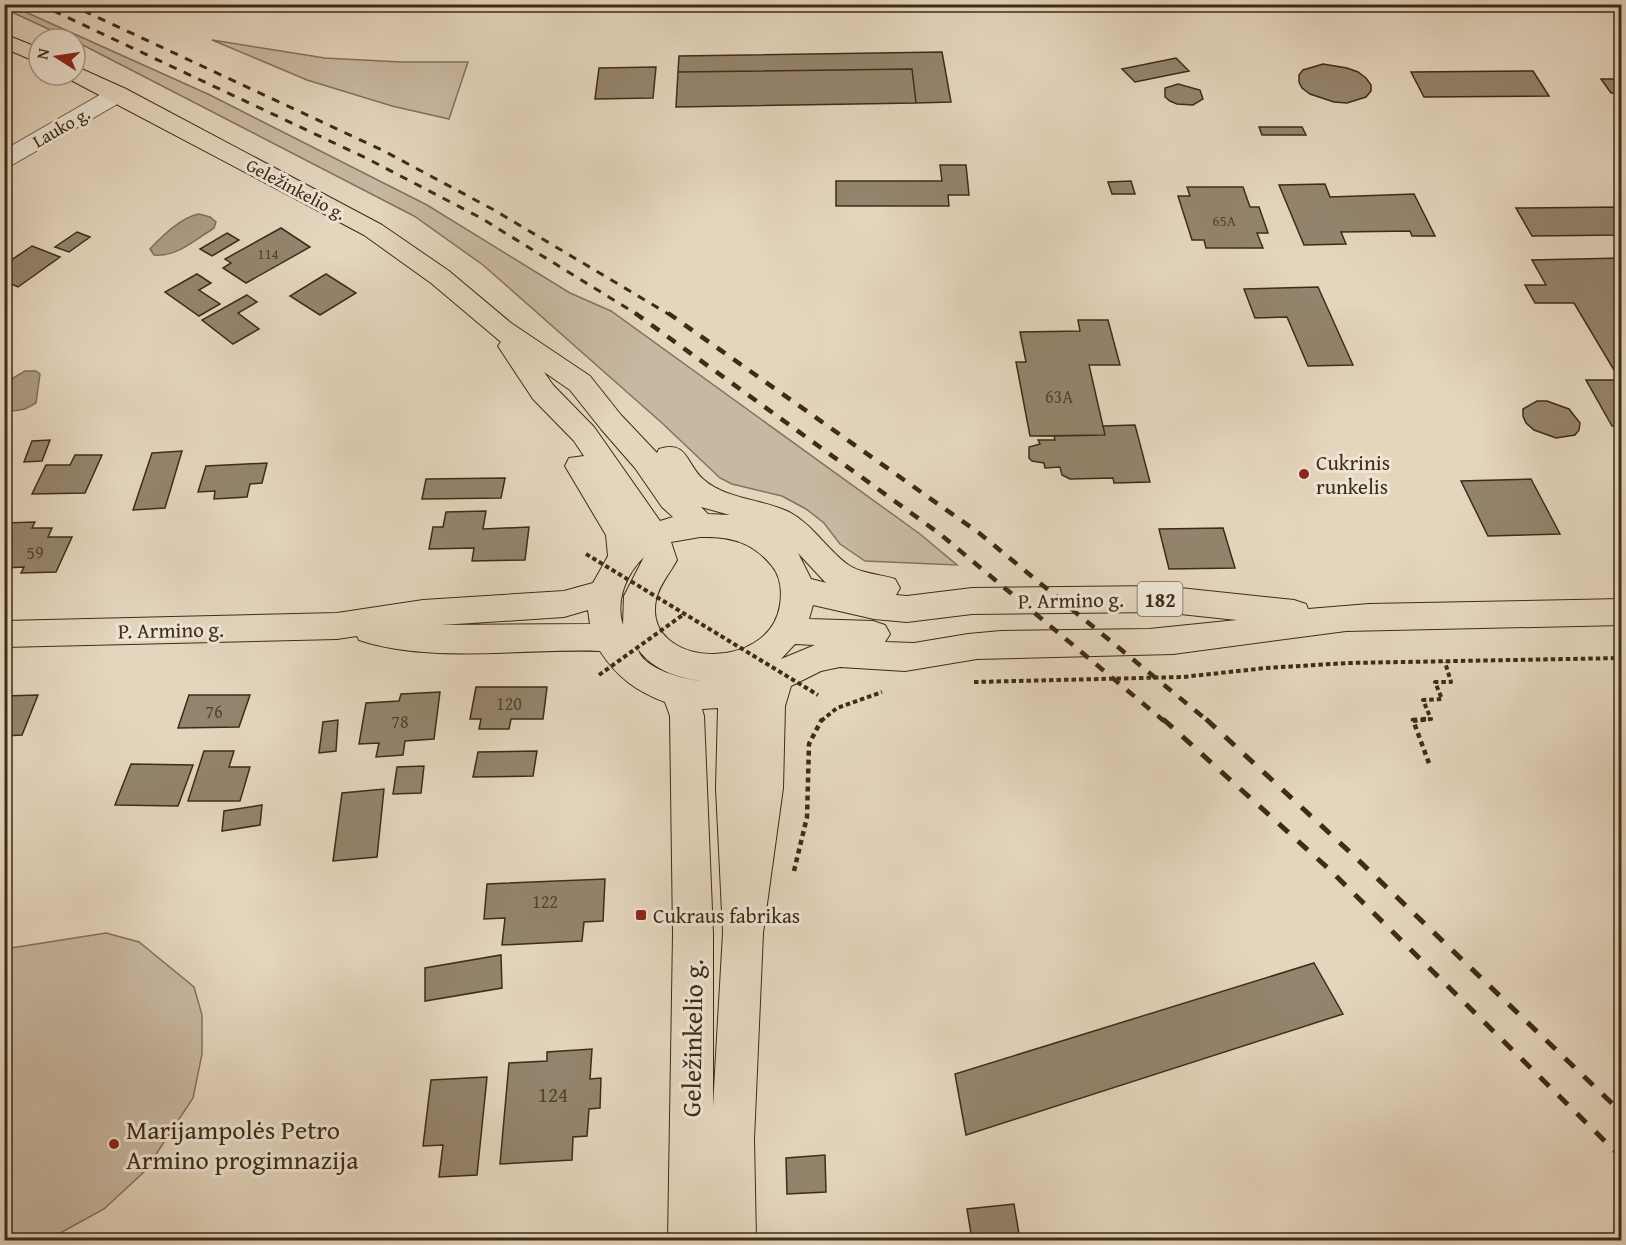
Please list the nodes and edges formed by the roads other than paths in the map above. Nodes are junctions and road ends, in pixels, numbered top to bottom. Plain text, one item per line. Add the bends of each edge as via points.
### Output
1 (4, 40) edge
2 (27, 51) edge
3 (87, 80) edge
4 (118, 94) junction
5 (4, 160) edge
6 (501, 330) junction
7 (580, 383) junction
8 (543, 392) junction
9 (701, 525) junction
10 (653, 536) junction
11 (624, 556) junction
12 (798, 589) junction
13 (606, 592) junction
14 (972, 601) junction
15 (1622, 612) edge
16 (1346, 618) junction
17 (337, 626) junction
18 (788, 631) junction
19 (4, 633) edge
20 (609, 637) junction
21 (649, 640) junction
22 (976, 646) junction
23 (752, 677) junction
24 (679, 692) junction
25 (690, 1240) edge
26 (733, 1240) edge

1 - 2 main road
3 - 4 main road, Geležinkelio g.
4 - 5 street, Lauko g.
4 - 6 main road, Geležinkelio g. via 373,230 440,277
6 - 7 main road, Geležinkelio g.
6 - 8 main road, Geležinkelio g.
7 - 9 main road, Geležinkelio g. via 673,499
7 - 14 main road via 627,413 666,452 692,487 712,499 779,521 804,539 836,573 878,587
8 - 10 main road, Geležinkelio g. via 584,434
8 - 11 main road, Geležinkelio g. via 565,441 622,534
9 - 10 main road
9 - 12 main road via 740,529 772,545 788,563
10 - 11 main road
10 - 21 main road via 661,560 647,579 638,610 639,622
11 - 13 main road
12 - 14 main road, P. Armino g. / 182 via 874,606 907,609
12 - 18 main road via 797,610
13 - 17 main road, P. Armino g. via 564,604 423,613
13 - 20 main road via 604,616
14 - 16 main road, P. Armino g. / 182 via 1161,599
15 - 16 main road, P. Armino g. / 182
16 - 22 main road, P. Armino g. / 182 via 1171,642
17 - 19 main road, P. Armino g.
17 - 20 main road, P. Armino g. via 418,638
18 - 22 main road, P. Armino g. / 182 via 905,636
18 - 23 main road
20 - 21 main road, P. Armino g.
20 - 24 main road via 615,651 638,673
21 - 23 main road via 662,654 685,665
22 - 23 main road, P. Armino g. via 908,657 825,655
23 - 24 main road via 715,695
23 - 26 main road, Geležinkelio g. via 734,788 743,933 732,1140
24 - 25 main road, Geležinkelio g. via 687,716 693,934

